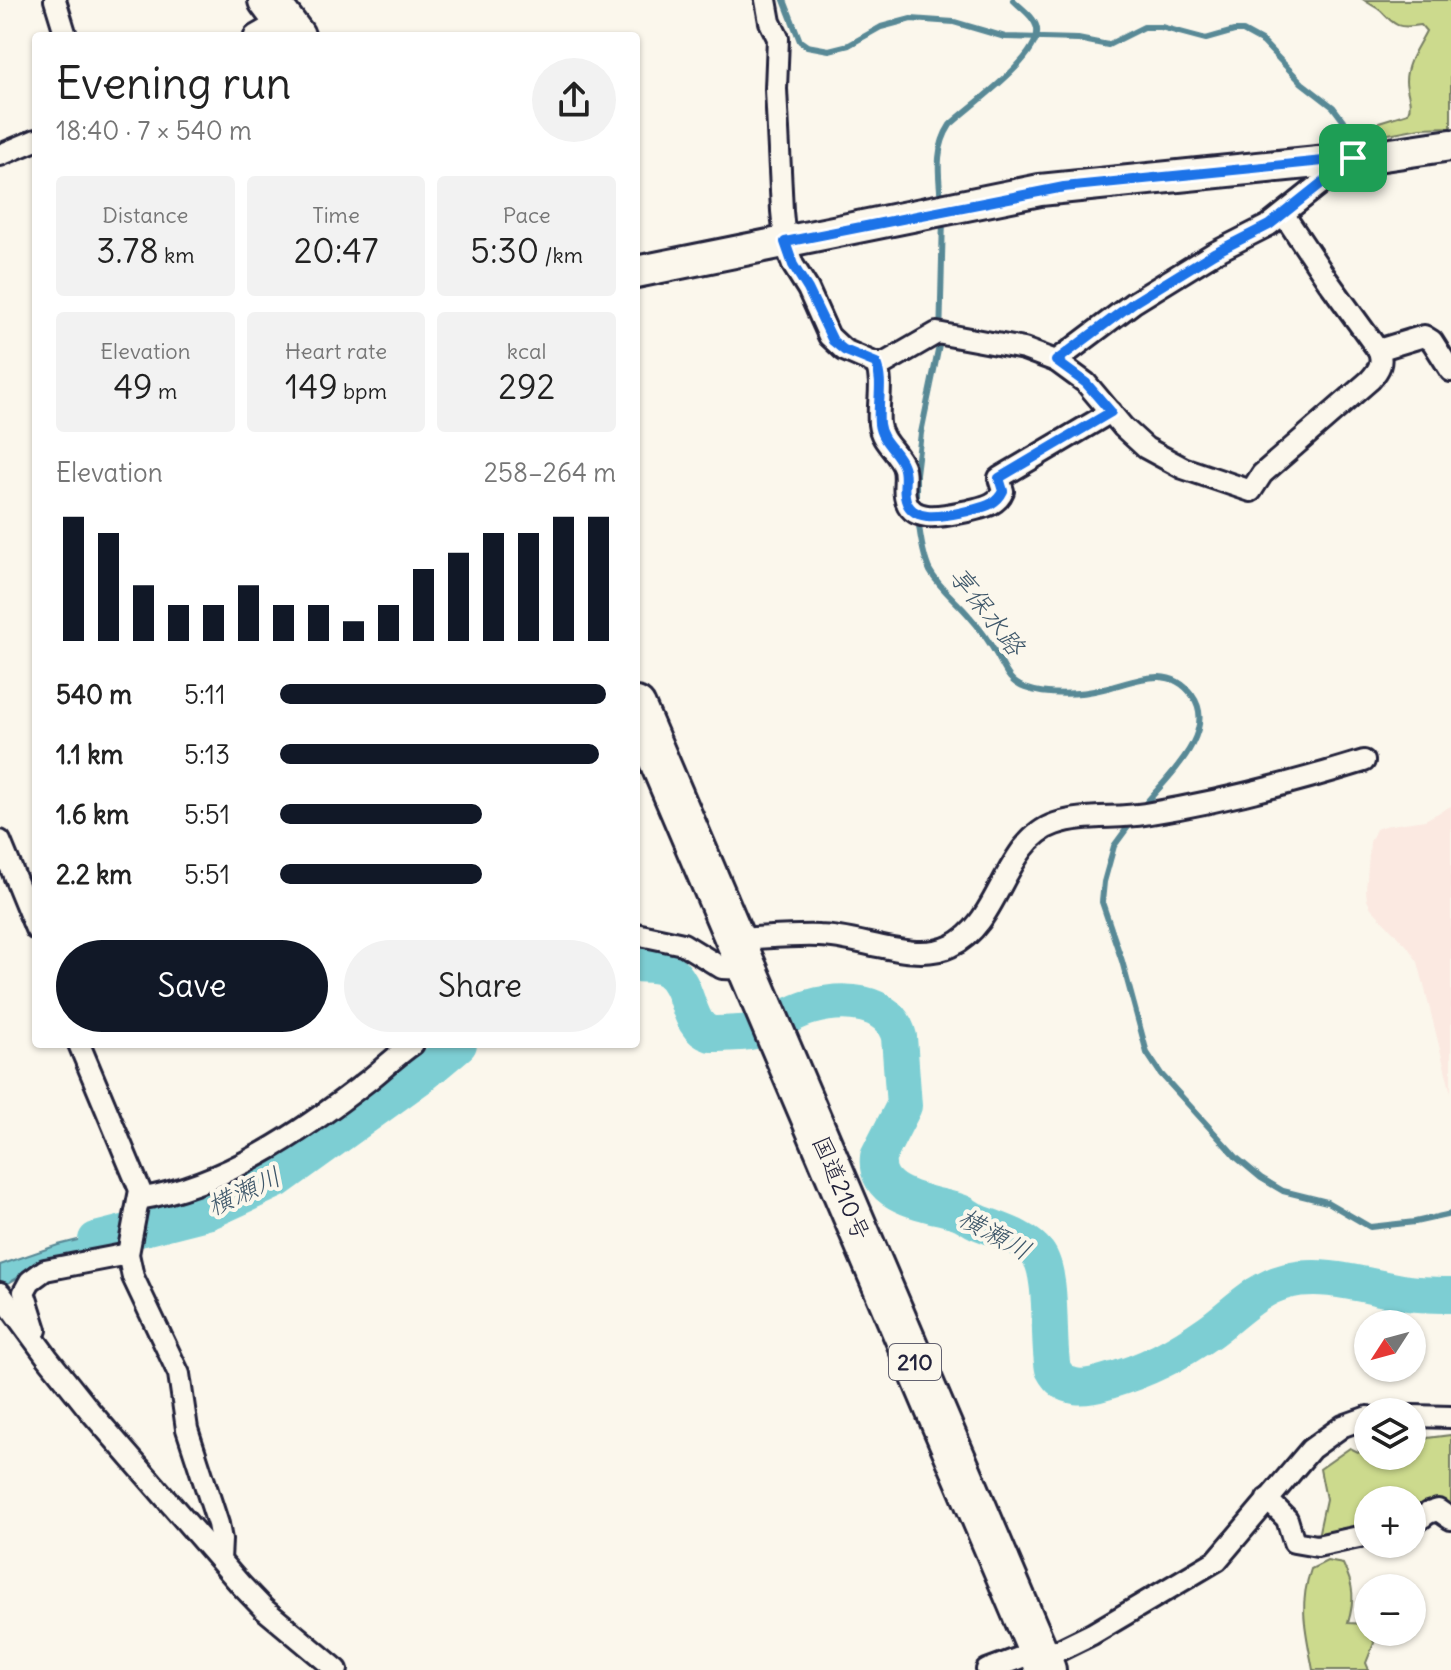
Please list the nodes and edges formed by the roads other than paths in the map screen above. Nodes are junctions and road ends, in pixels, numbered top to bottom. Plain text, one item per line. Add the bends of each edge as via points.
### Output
1 (55, 0) edge
2 (766, 0) edge
3 (65, 32) edge
4 (32, 142) edge
5 (1451, 145) edge
6 (0, 155) edge
7 (1353, 158) junction
8 (1284, 215) junction
9 (785, 242) junction
10 (640, 271) edge
11 (1378, 350) junction
12 (1056, 361) junction
13 (876, 363) junction
14 (1451, 371) edge
15 (1111, 412) junction
16 (640, 716) edge
17 (1364, 761) dead end
18 (0, 841) edge
19 (32, 919) edge
20 (640, 935) edge
21 (746, 967) junction
22 (81, 1048) edge
23 (408, 1048) edge
24 (139, 1199) junction
25 (128, 1254) junction
26 (0, 1293) edge
27 (47, 1357) junction
28 (1426, 1416) edge
29 (1451, 1417) edge
30 (1354, 1422) edge
31 (1267, 1499) junction
32 (1426, 1514) edge
33 (1451, 1519) edge
34 (1354, 1538) edge
35 (220, 1560) junction
36 (1041, 1660) edge
37 (337, 1670) edge
38 (987, 1670) edge

1 - 3 street
2 - 9 street via 778,38
4 - 6 street
5 - 7 street
7 - 8 street
7 - 9 street via 1064,187
8 - 11 street
8 - 12 street via 1133,303
9 - 10 street
9 - 13 street via 833,341
11 - 14 street via 1424,336
11 - 15 street via 1378,372 1262,474 1251,491 1183,468 1146,448
12 - 13 street via 947,333 930,336 890,362
12 - 15 street via 1086,383
13 - 15 street via 881,433 904,468 909,508 919,514 947,515 992,505 1003,491 999,478
16 - 21 highway, 国道210号 / 210
17 - 21 street via 1148,814 1047,827 1031,838 971,930 945,949 922,952 819,935
18 - 19 street
20 - 21 street via 683,944 722,968
21 - 36 highway, 国道210号 / 210
22 - 24 street via 139,1185
23 - 24 street via 253,1159 194,1185
24 - 25 street
25 - 27 street via 45,1270 30,1281 25,1297
25 - 35 street via 137,1287 179,1374 187,1429 218,1524
26 - 27 street
27 - 35 street
28 - 29 street
30 - 31 street via 1325,1437
31 - 34 street via 1287,1519 1294,1542 1317,1546
31 - 36 street via 1206,1568
32 - 33 street via 1438,1510
35 - 37 street via 264,1609
36 - 38 street

